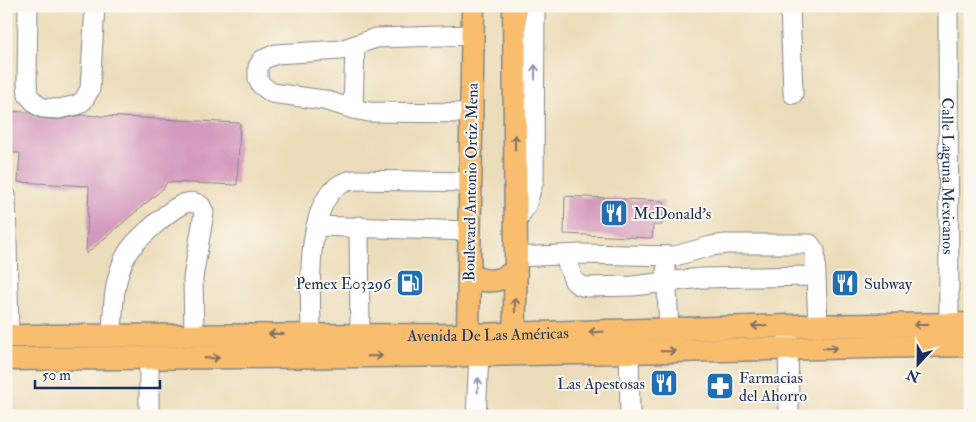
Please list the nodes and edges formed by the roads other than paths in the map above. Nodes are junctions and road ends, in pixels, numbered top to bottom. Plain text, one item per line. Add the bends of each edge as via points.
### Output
1 (28, 6) edge
2 (95, 6) edge
3 (473, 6) edge
4 (514, 6) edge
5 (535, 6) edge
6 (790, 6) edge
7 (948, 6) edge
8 (472, 34) junction
9 (355, 46) junction
10 (793, 94) dead end
11 (353, 109) junction
12 (472, 113) junction
13 (471, 182) junction
14 (6, 195) edge
15 (516, 221) junction
16 (316, 226) junction
17 (359, 226) junction
18 (470, 231) junction
19 (564, 255) junction
20 (666, 256) junction
21 (515, 264) junction
22 (469, 275) junction
23 (816, 276) junction
24 (666, 282) junction
25 (818, 325) junction
26 (788, 326) junction
27 (669, 329) junction
28 (194, 334) junction
29 (311, 334) junction
30 (360, 334) junction
31 (468, 335) junction
32 (959, 335) edge
33 (8, 336) edge
34 (112, 336) junction
35 (630, 341) junction
36 (514, 344) junction
37 (788, 349) junction
38 (479, 355) junction
39 (6, 359) edge
40 (149, 359) junction
41 (149, 416) edge
42 (476, 416) edge
43 (630, 416) edge
44 (789, 416) edge

1 - 2 street via 28,95 43,108 59,109 77,105 90,89
3 - 8 main road, Boulevard Antonio Ortiz Mena
15 -> 4 main road
15 -> 5 street via 526,206 534,180
6 - 10 street
7 - 32 street, Calle Laguna Mexicanos
8 - 9 street via 376,38
8 - 12 main road, Boulevard Antonio Ortiz Mena
9 - 11 street
9 - 11 street via 334,52 276,54 262,60 257,73 261,85 272,92 324,100
11 - 12 street
12 - 13 main road, Boulevard Antonio Ortiz Mena
13 - 16 street via 349,181 333,190
13 - 18 main road, Boulevard Antonio Ortiz Mena
14 - 33 street
15 - 21 main road
16 - 17 street
16 - 29 street via 311,262
17 - 18 street
17 - 30 street
18 - 22 main road, Boulevard Antonio Ortiz Mena
19 - 20 street
19 - 21 street
19 - 24 street via 572,278 582,286 626,287
20 - 23 street via 726,244 806,244 815,251
20 - 24 street
21 - 22 main road via 501,280 485,281
36 -> 21 main road
22 - 31 main road, Boulevard Antonio Ortiz Mena
23 - 24 street via 714,277
23 - 25 street
24 - 27 street
25 - 26 main road, Avenida De Las Américas
32 -> 25 main road, Avenida De Las Américas
26 -> 27 main road, Avenida De Las Américas
26 - 37 street
27 - 35 main road, Avenida De Las Américas
29 -> 28 main road, Avenida De Las Américas
28 - 34 main road, Avenida De Las Américas
28 - 34 street via 193,278 204,213 202,206 194,202 174,209 125,256 115,289
29 - 30 main road, Avenida De Las Américas
30 - 31 main road, Avenida De Las Américas
31 - 36 main road, Avenida De Las Américas
31 - 38 main road, Boulevard Antonio Ortiz Mena
37 -> 32 main road, Avenida De Las Américas
33 - 34 main road, Avenida De Las Américas
35 - 36 main road, Avenida De Las Américas
35 -> 37 main road, Avenida De Las Américas
35 - 43 street
36 - 38 main road, Avenida De Las Américas
37 - 44 street
40 -> 38 main road, Avenida De Las Américas
42 -> 38 street
39 - 40 main road, Avenida De Las Américas
40 - 41 street

